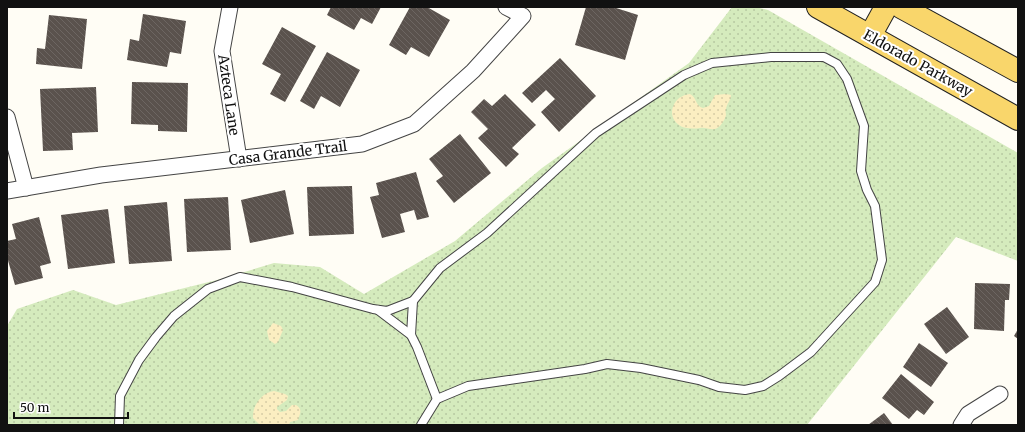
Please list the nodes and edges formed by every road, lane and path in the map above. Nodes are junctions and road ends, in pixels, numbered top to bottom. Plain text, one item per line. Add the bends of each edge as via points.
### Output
1 (230, 7) edge
2 (506, 7) edge
3 (818, 7) edge
4 (886, 7) edge
5 (901, 7) edge
6 (870, 36) junction
7 (1018, 71) edge
8 (7, 117) edge
9 (1018, 119) edge
10 (239, 159) junction
11 (26, 188) junction
12 (7, 191) edge
13 (413, 301) junction
14 (377, 310) junction
15 (411, 335) junction
16 (1000, 394) dead end
17 (437, 399) junction
18 (118, 425) edge
19 (421, 425) edge
20 (961, 425) edge

1 - 10 street, Azteca Lane via 222,51
2 - 10 street, Casa Grande Trail via 524,16 472,71 414,124 362,144
3 - 6 main road, Eldorado Parkway
4 - 6 main road
5 - 7 main road
6 - 9 main road, Eldorado Parkway
8 - 11 street
10 - 11 street, Casa Grande Trail via 101,175
11 - 12 street, Casa Grande Trail
13 - 14 lane via 387,311
13 - 15 lane
13 - 17 lane via 440,268 487,233 596,133 684,75 712,63 770,57 824,57 838,64 847,79 864,126 861,171 875,206 882,260 875,282 811,352 763,386 745,390 607,364 468,386
14 - 15 lane
14 - 18 lane via 292,287 240,277 208,289 174,316 139,360 120,396
15 - 17 lane
16 - 20 street via 968,414
17 - 19 lane

